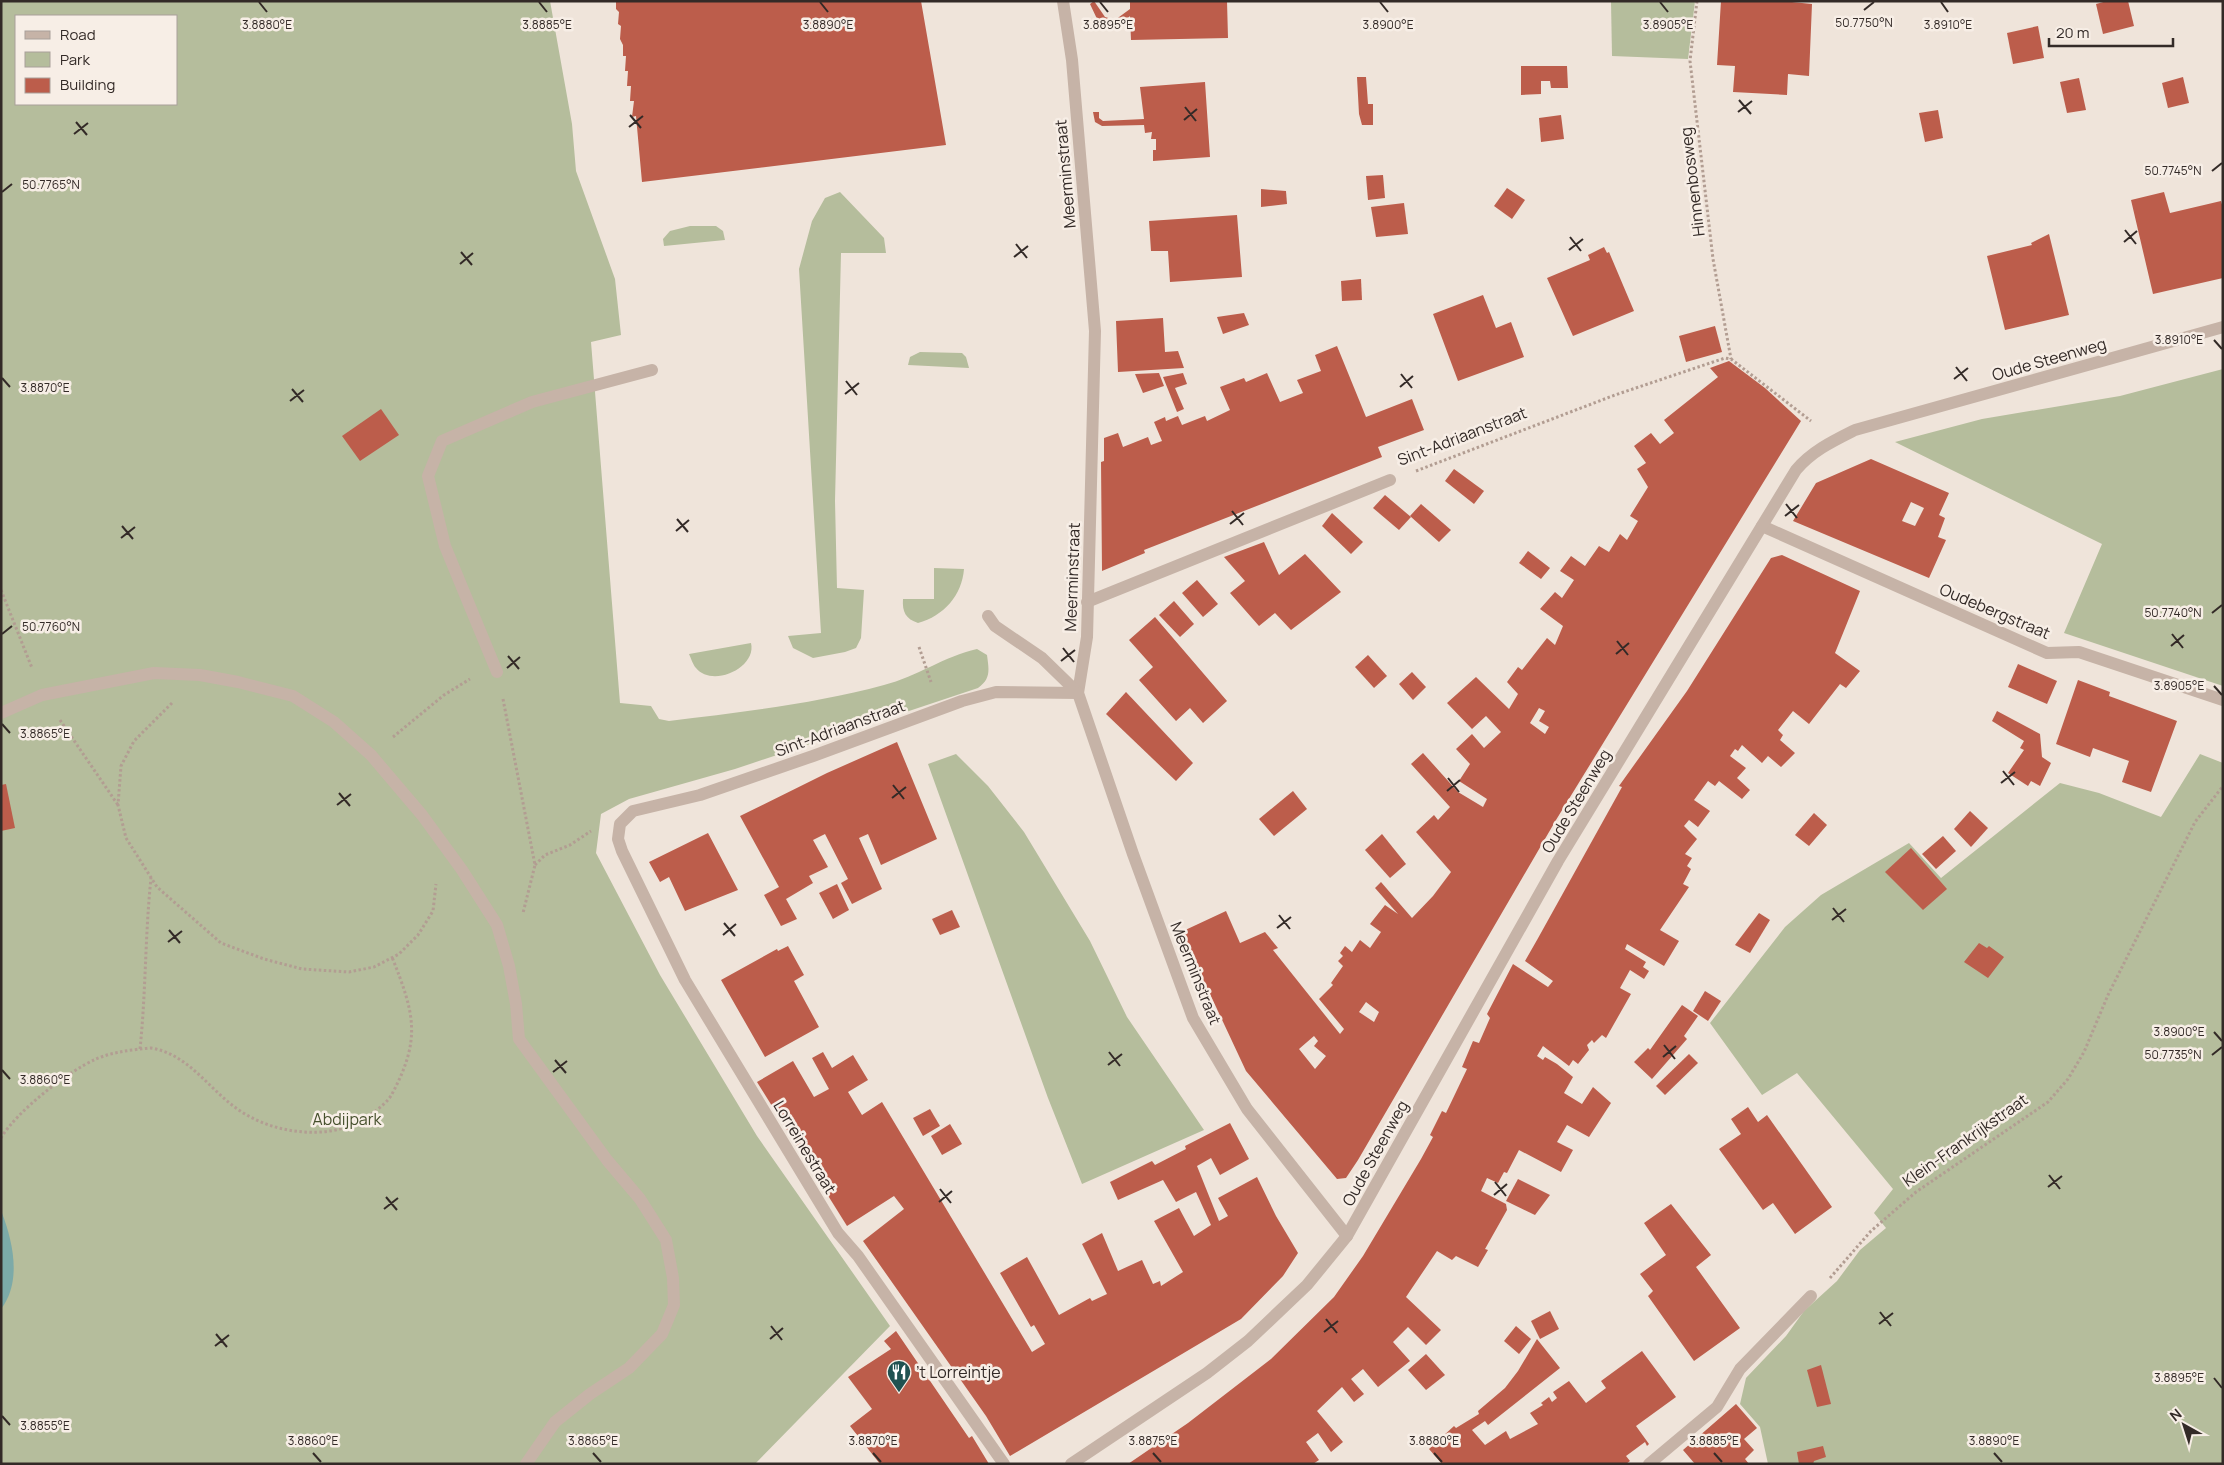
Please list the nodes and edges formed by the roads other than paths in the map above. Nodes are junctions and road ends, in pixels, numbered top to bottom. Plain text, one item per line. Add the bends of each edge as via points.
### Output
1 (1063, 1) edge
2 (2223, 327) edge
3 (652, 370) dead end
4 (1390, 480) road end
5 (1762, 526) junction
6 (1087, 602) junction
7 (988, 616) dead end
8 (497, 672) road end
9 (1078, 693) junction
10 (2223, 700) edge
11 (1, 713) edge
12 (620, 824) joint
13 (1346, 1236) junction
14 (1811, 1296) road end
15 (526, 1464) edge
16 (1004, 1464) edge
17 (1071, 1464) edge
18 (1649, 1464) edge

1 - 6 street, Meerminstraat via 1072,60 1095,331
2 - 5 street, Oude Steenweg via 1855,430 1826,444 1804,460
3 - 8 street via 532,402 442,441 428,476 445,546
4 - 6 street, Sint-Adriaanstraat
5 - 10 street, Oudebergstraat via 2047,653 2079,652
5 - 13 street, Oude Steenweg via 1558,861
6 - 9 street, Meerminstraat via 1087,637
7 - 9 street via 995,626 1042,658
9 - 12 street, Sint-Adriaanstraat via 996,692 700,795 633,811
9 - 13 street, Meerminstraat via 1193,1018 1247,1109
11 - 15 street via 42,695 154,673 200,675 293,696 334,722 371,755 422,815 462,870 497,925 509,966 519,1039 607,1160 640,1198 666,1240 673,1278 674,1305 662,1334 629,1368 555,1422
12 - 16 street, Lorreinestraat via 618,839 622,851 685,980 838,1233 885,1293
13 - 17 street, Oude Steenweg via 1307,1285 1248,1341
14 - 18 street via 1740,1368 1717,1407

